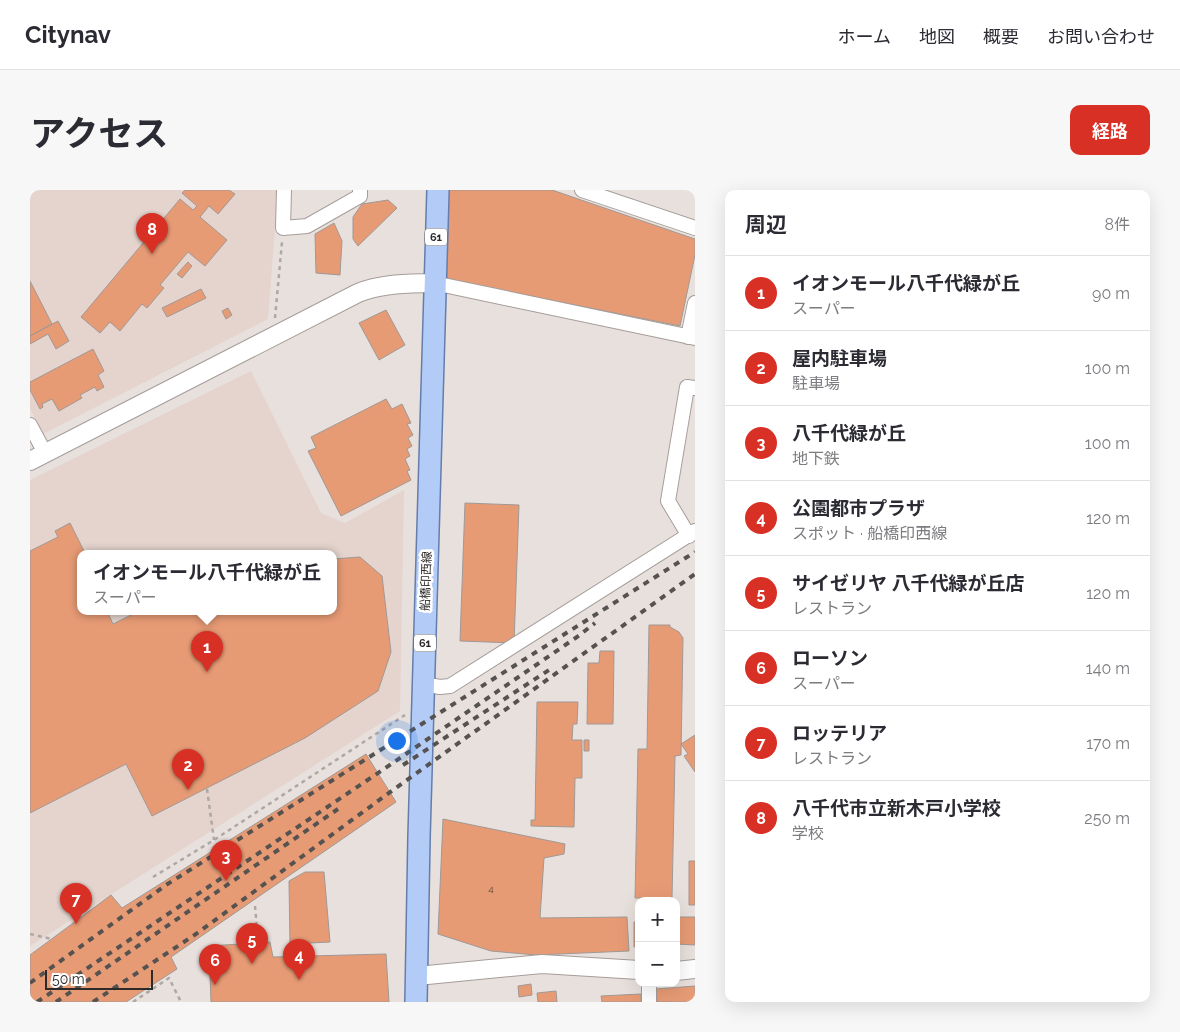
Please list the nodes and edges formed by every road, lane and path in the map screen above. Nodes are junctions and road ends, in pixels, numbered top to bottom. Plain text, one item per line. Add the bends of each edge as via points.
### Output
1 (284, 190) edge
2 (360, 190) edge
3 (438, 190) edge
4 (582, 190) edge
5 (283, 228) junction
6 (695, 228) edge
7 (434, 284) junction
8 (695, 302) edge
9 (283, 331) junction
10 (692, 338) edge
11 (695, 388) edge
12 (30, 425) edge
13 (37, 457) edge
14 (692, 534) edge
15 (423, 694) junction
16 (207, 789) dead end
17 (214, 840) junction
18 (153, 878) dead end
19 (255, 906) dead end
20 (258, 929) dead end
21 (30, 934) edge
22 (52, 939) dead end
23 (695, 969) edge
24 (635, 970) edge
25 (680, 971) edge
26 (417, 976) junction
27 (649, 987) edge
28 (132, 1002) edge
29 (181, 1002) edge
30 (416, 1002) edge
31 (649, 1002) edge

1 - 5 street
2 - 5 street via 360,196 307,226
3 - 7 main road, 船橋印西線 / 61
4 - 6 street
5 - 9 path via 274,317
7 - 9 street via 372,287
7 - 10 street
7 - 15 main road, 船橋印西線 / 61
8 - 10 street
9 - 13 street
11 - 14 street via 687,388 668,501
12 - 13 street
14 - 15 street via 450,686
15 - 17 path
15 - 26 main road, 船橋印西線 / 61
16 - 17 path
17 - 18 path
19 - 20 path
21 - 22 path
23 - 25 street
24 - 26 street via 542,964
26 - 30 main road, 船橋印西線 / 61
27 - 31 street
28 - 29 path via 169,978

